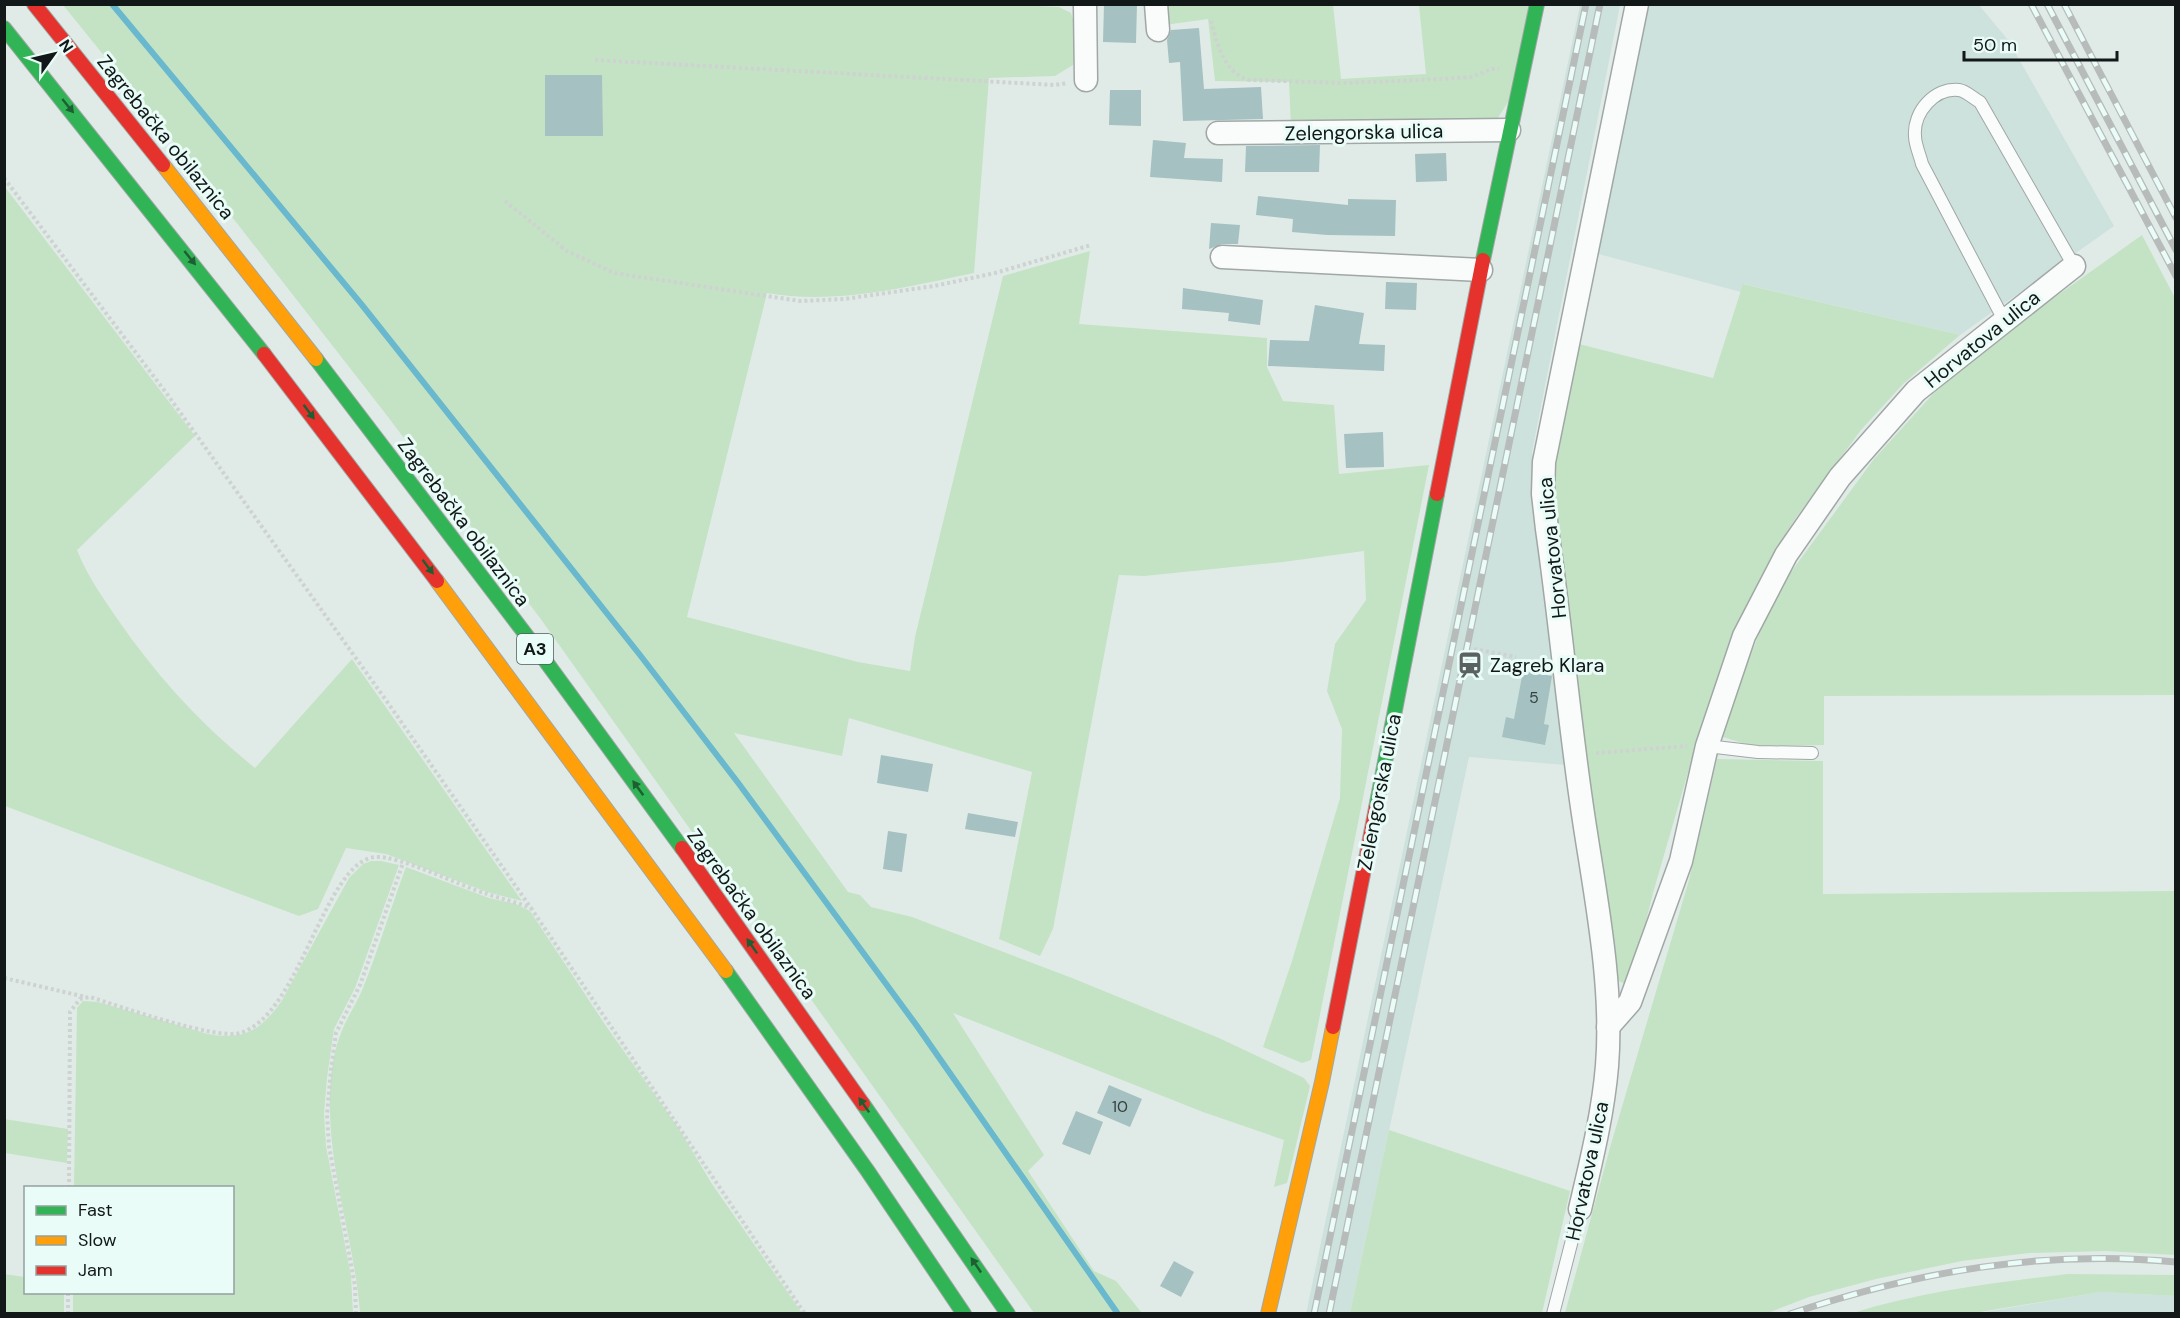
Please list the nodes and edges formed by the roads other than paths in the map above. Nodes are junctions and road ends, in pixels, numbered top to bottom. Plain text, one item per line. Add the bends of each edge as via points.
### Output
1 (34, 4) edge
2 (1085, 4) edge
3 (1156, 4) edge
4 (1537, 4) edge
5 (1637, 4) edge
6 (4, 28) edge
7 (1158, 30) dead end
8 (1086, 80) road end
9 (1509, 130) junction
10 (1218, 133) dead end
11 (1222, 257) dead end
12 (2074, 266) joint
13 (1482, 270) junction
14 (2004, 320) junction
15 (1707, 746) junction
16 (1812, 753) dead end
17 (1608, 1027) junction
18 (1580, 1209) joint
19 (964, 1314) edge
20 (1008, 1314) edge
21 (1269, 1314) edge
22 (1553, 1314) edge

20 -> 1 main road, Zagrebačka obilaznica / A3 via 737,925 474,566 238,258
2 - 8 street
3 - 7 street
4 - 9 main road, Zelengorska ulica
5 - 17 street, Horvatova ulica via 1544,462 1547,529 1604,960
6 -> 19 main road, A3 via 209,282 453,601 708,945
9 - 10 street, Zelengorska ulica
9 - 13 main road, Zelengorska ulica
11 - 13 street
12 - 14 street, Horvatova ulica
12 - 14 lane via 1980,102 1962,90 1949,90 1932,98 1918,114 1915,135 1922,164
13 - 21 main road, Zelengorska ulica via 1323,1082
14 - 15 street, Horvatova ulica via 1916,391 1840,477 1786,555 1744,636
15 - 16 lane
15 - 17 street, Horvatova ulica via 1681,861 1630,1002
17 - 18 street, Horvatova ulica via 1598,1131
18 - 22 lane, Horvatova ulica

